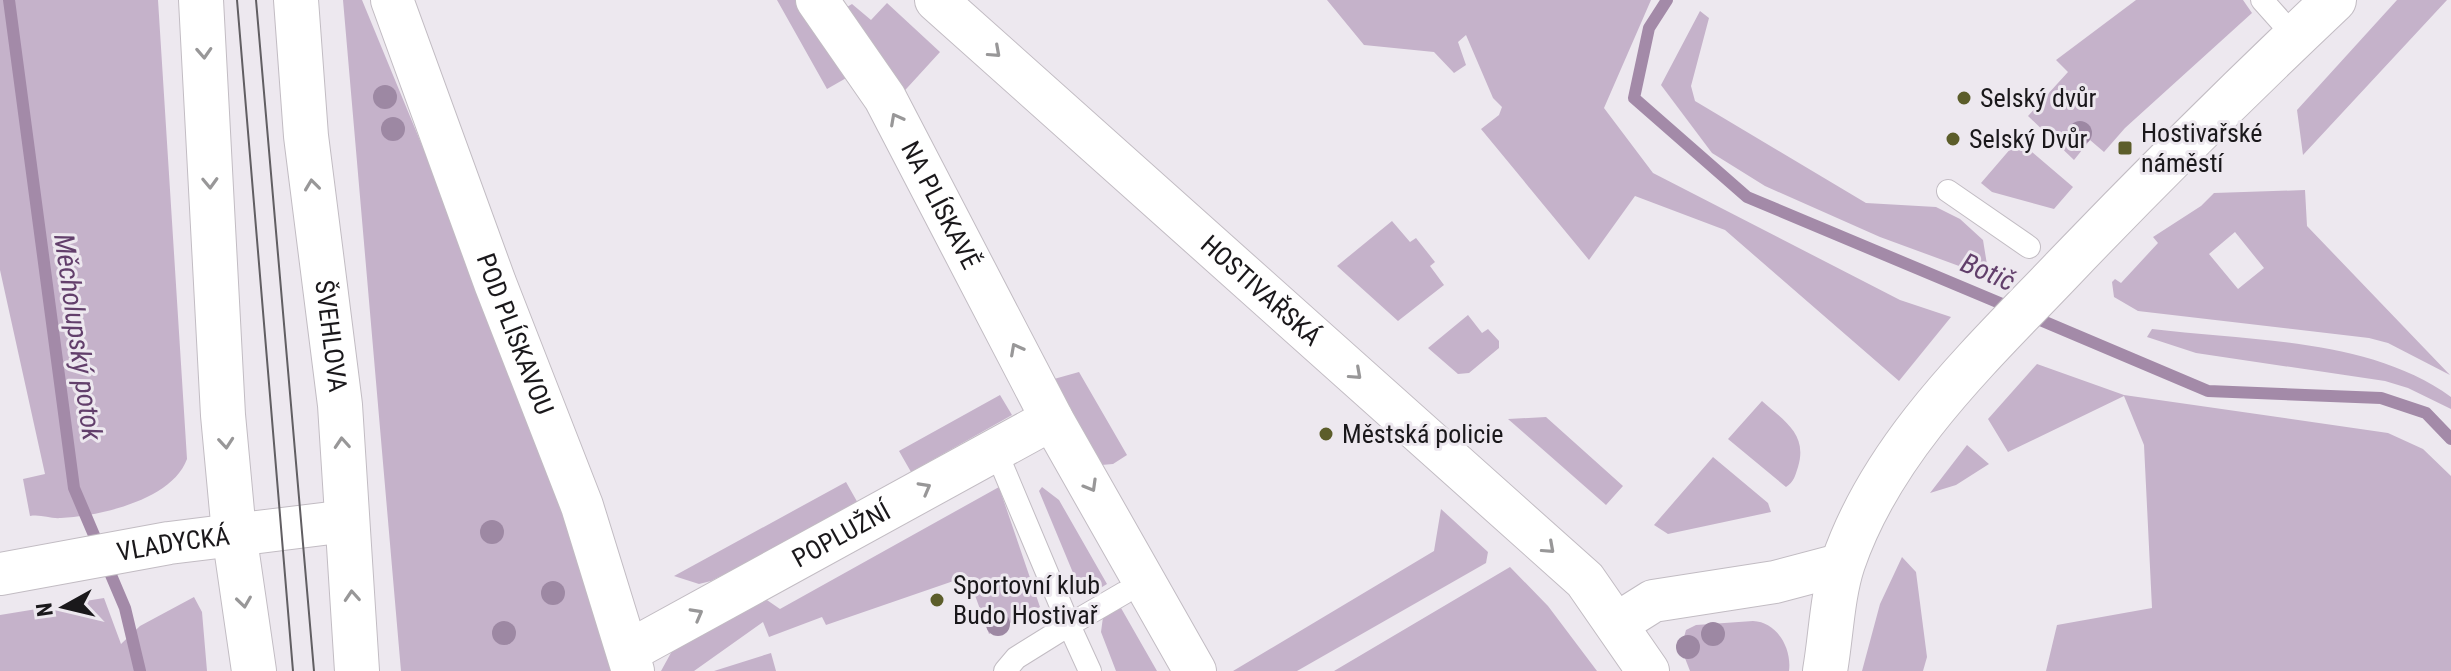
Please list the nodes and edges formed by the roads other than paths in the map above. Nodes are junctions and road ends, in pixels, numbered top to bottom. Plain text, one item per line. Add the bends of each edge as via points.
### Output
1 (201, 0) edge
2 (296, 0) edge
3 (392, 0) edge
4 (817, 0) edge
5 (936, 0) edge
6 (2262, 0) edge
7 (2334, 0) edge
8 (2295, 37) junction
9 (1948, 191) dead end
10 (2029, 247) dead end
11 (1052, 419) junction
12 (995, 449) junction
13 (347, 521) junction
14 (234, 533) junction
15 (1843, 564) junction
16 (0, 574) edge
17 (1124, 593) dead end
18 (1618, 623) junction
19 (1069, 625) junction
20 (631, 661) edge
21 (254, 671) edge
22 (357, 671) edge
23 (1005, 671) edge
24 (1090, 671) edge
25 (1195, 671) edge
26 (1648, 671) edge
27 (1825, 671) edge

1 -> 14 main road via 214,297
13 -> 2 main road, ŠVEHLOVA via 340,405 306,136
3 - 20 street, POD PLÍSKAVOU via 582,506
11 -> 4 street, NA PLÍSKAVĚ via 885,98
5 -> 18 street, HOSTIVAŘSKÁ via 1585,580
6 - 8 lane
7 - 8 main road
8 - 15 main road via 2201,126 1982,354 1916,431 1874,497
9 - 10 lane
11 - 12 street, POPLUŽNÍ
11 -> 25 street, NA PLÍSKAVĚ
12 - 19 lane
20 -> 12 street, POPLUŽNÍ
13 - 14 street, VLADYCKÁ
22 -> 13 main road, ŠVEHLOVA
14 - 16 street, VLADYCKÁ
14 -> 21 main road
15 - 18 street via 1775,582 1653,601
15 - 27 main road
17 - 19 lane
18 - 26 street
19 - 23 lane via 1016,658
19 - 24 lane

